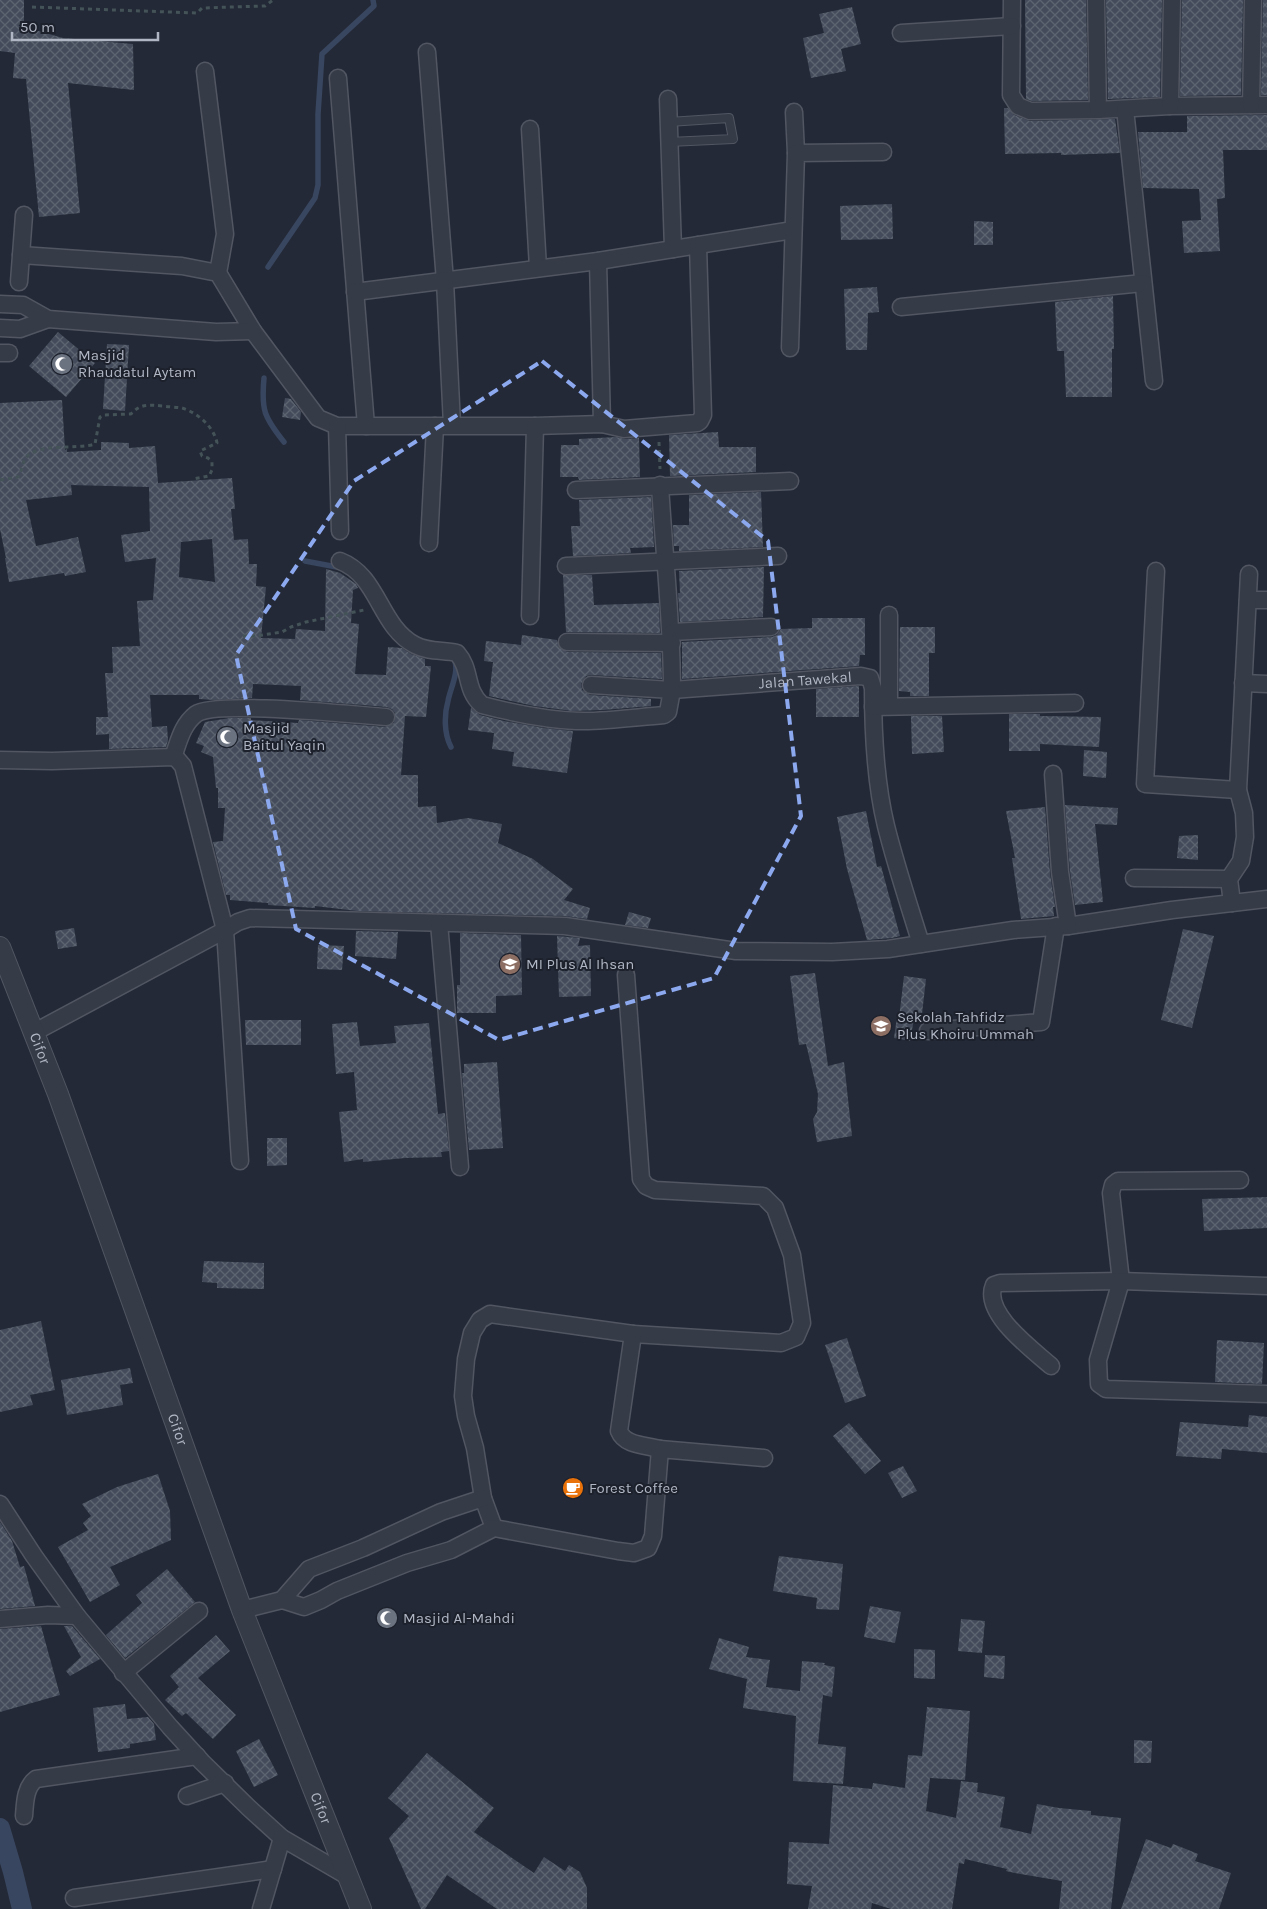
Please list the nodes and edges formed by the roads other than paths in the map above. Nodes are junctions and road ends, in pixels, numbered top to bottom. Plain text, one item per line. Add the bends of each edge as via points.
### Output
1 (1012, 0) edge
2 (1096, 0) edge
3 (1172, 0) edge
4 (1253, 0) edge
5 (1012, 26) junction
6 (901, 33) dead end
7 (427, 52) dead end
8 (205, 71) dead end
9 (338, 78) dead end
10 (668, 99) dead end
11 (1259, 105) edge
12 (1170, 106) junction
13 (1125, 108) junction
14 (1098, 110) junction
15 (794, 112) dead end
16 (669, 122) junction
17 (530, 129) dead end
18 (669, 142) junction
19 (883, 152) dead end
20 (796, 153) junction
21 (24, 215) dead end
22 (793, 230) junction
23 (698, 245) junction
24 (673, 249) junction
25 (21, 255) junction
26 (598, 261) junction
27 (538, 268) junction
28 (218, 274) junction
29 (445, 281) junction
30 (18, 282) dead end
31 (1144, 283) junction
32 (355, 292) junction
33 (0, 304) edge
34 (901, 307) dead end
35 (48, 319) junction
36 (0, 328) edge
37 (253, 331) junction
38 (790, 348) dead end
39 (1154, 381) dead end
40 (602, 424) junction
41 (337, 426) junction
42 (366, 426) junction
43 (444, 426) junction
44 (535, 426) junction
45 (790, 481) dead end
46 (660, 485) junction
47 (576, 490) dead end
48 (340, 531) dead end
49 (429, 543) dead end
50 (778, 556) dead end
51 (340, 561) dead end
52 (664, 561) junction
53 (566, 566) dead end
54 (1156, 571) dead end
55 (1249, 574) dead end
56 (1248, 600) junction
57 (1267, 600) edge
58 (888, 615) dead end
59 (530, 616) dead end
60 (771, 627) dead end
61 (672, 637) junction
62 (567, 642) dead end
63 (1244, 683) junction
64 (1267, 684) edge
65 (592, 685) dead end
66 (672, 690) junction
67 (1075, 702) dead end
68 (881, 707) junction
69 (386, 717) dead end
70 (173, 757) junction
71 (0, 760) edge
72 (1053, 774) dead end
73 (1238, 790) junction
74 (1134, 878) dead end
75 (1230, 879) junction
76 (1267, 899) edge
77 (1232, 903) junction
78 (439, 923) junction
79 (1062, 926) junction
80 (225, 930) junction
81 (921, 944) junction
82 (0, 947) edge
83 (626, 975) dead end
84 (928, 1030) dead end
85 (33, 1033) junction
86 (240, 1161) dead end
87 (460, 1167) dead end
88 (1240, 1180) dead end
89 (1121, 1281) junction
90 (1267, 1286) edge
91 (632, 1334) junction
92 (1051, 1366) dead end
93 (1267, 1394) edge
94 (660, 1448) junction
95 (764, 1458) dead end
96 (483, 1498) junction
97 (0, 1504) edge
98 (494, 1528) junction
99 (282, 1600) junction
100 (242, 1610) junction
101 (198, 1611) dead end
102 (77, 1616) junction
103 (0, 1619) edge
104 (123, 1672) junction
105 (197, 1756) junction
106 (225, 1783) junction
107 (187, 1796) dead end
108 (24, 1816) dead end
109 (282, 1838) junction
110 (273, 1868) junction
111 (349, 1877) junction
112 (74, 1898) dead end
113 (261, 1909) edge
114 (360, 1909) edge

1 - 5 street
2 - 14 street
3 - 12 street
4 - 11 street
5 - 6 street
5 - 14 street via 1011,95 1018,106 1030,111
7 - 29 street
8 - 28 street via 225,234
9 - 32 street
10 - 16 street
11 - 12 street
12 - 13 street
13 - 14 street
13 - 31 street
15 - 20 street
16 - 18 street
16 - 18 lane via 729,118 733,139
17 - 27 street
18 - 24 street
19 - 20 street
20 - 22 street
21 - 25 street
22 - 23 street
22 - 38 street
23 - 24 street
23 - 40 street via 703,415 700,421 624,429
24 - 26 street
25 - 28 street via 182,266
25 - 30 street
26 - 27 street
26 - 40 street
27 - 29 street
28 - 37 street
29 - 32 street
29 - 43 street
31 - 34 street
31 - 39 street
32 - 42 street
33 - 35 street via 23,305
35 - 36 street via 20,329
35 - 37 street via 216,332
37 - 41 street via 318,418
40 - 44 street
41 - 42 street
41 - 48 street
42 - 43 street
43 - 44 street
43 - 49 street
44 - 59 street
45 - 46 street
46 - 47 street
46 - 52 street
50 - 52 street
51 - 66 street via 355,568 368,582 378,603 404,637 421,648 457,653 467,668 470,690 482,705 584,721 664,715 668,712
52 - 53 street
52 - 61 street
54 - 73 street via 1145,784
55 - 56 street
56 - 57 street
56 - 63 street
58 - 68 street
60 - 61 street
61 - 62 street
61 - 66 street
63 - 64 street
63 - 73 street
65 - 66 street
66 - 68 street, Jalan Tawekal via 865,676 870,678
67 - 68 street
68 - 81 street, Jalan Tawekal via 875,757 886,826
69 - 70 street via 284,709 212,709 198,713 182,729
70 - 71 street
70 - 80 street via 183,766
72 - 79 street
73 - 75 street via 1244,813 1245,837 1241,861
74 - 75 street
75 - 77 street
76 - 77 street
77 - 79 street
78 - 80 street via 250,918
78 - 81 street via 565,926 736,951 832,952
78 - 87 street
79 - 81 street
79 - 84 street via 1041,1022
80 - 85 street
80 - 86 street
82 - 85 street, Cifor
83 - 91 street via 641,1179 655,1190 763,1196 775,1208 792,1255 802,1323 796,1337 781,1343
85 - 100 street, Cifor via 58,1094
88 - 89 street via 1118,1181 1112,1185
89 - 90 street
89 - 92 street via 1000,1282 994,1285 991,1292 993,1302 1004,1323
89 - 93 street via 1098,1360 1099,1384 1106,1389
91 - 94 street via 619,1431 626,1441
91 - 96 street via 490,1314 480,1320 472,1333 466,1359 463,1396
94 - 95 street
94 - 98 street via 653,1536 648,1548 642,1552 618,1552
96 - 98 street
96 - 99 street via 441,1512 309,1569
97 - 102 street
98 - 99 street via 459,1546 398,1566 304,1607
99 - 100 street
100 - 111 street, Cifor
101 - 104 street
102 - 103 street
102 - 104 street
104 - 105 street
105 - 106 street
105 - 108 street via 36,1779 30,1783 26,1795
106 - 107 street
106 - 109 street
109 - 110 street
109 - 111 street
110 - 112 street
110 - 113 street
111 - 114 street, Cifor

